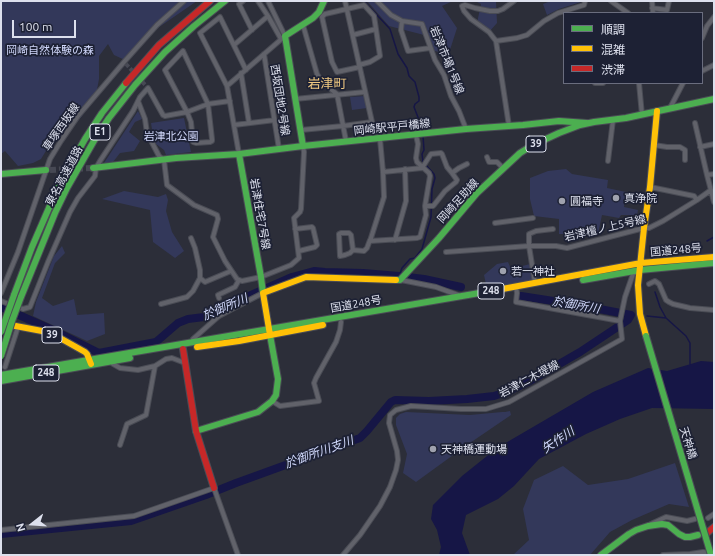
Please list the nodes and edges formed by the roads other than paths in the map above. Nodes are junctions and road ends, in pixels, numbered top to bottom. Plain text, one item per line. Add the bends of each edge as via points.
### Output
1 (184, 1) edge
2 (210, 1) edge
3 (225, 1) edge
4 (243, 1) edge
5 (258, 1) edge
6 (268, 1) edge
7 (324, 1) edge
8 (345, 1) edge
9 (377, 1) edge
10 (514, 1) edge
11 (585, 1) edge
12 (611, 1) edge
13 (620, 1) edge
14 (652, 1) edge
15 (669, 1) edge
16 (621, 7) junction
17 (652, 8) junction
18 (347, 9) junction
19 (627, 12) edge
20 (653, 12) edge
21 (268, 16) junction
22 (714, 18) edge
23 (402, 21) junction
24 (303, 25) junction
25 (376, 29) junction
26 (252, 30) junction
27 (353, 35) junction
28 (703, 36) edge
29 (283, 37) junction
30 (496, 40) junction
31 (234, 45) junction
32 (430, 48) junction
33 (264, 54) junction
34 (714, 65) edge
35 (360, 66) junction
36 (246, 70) junction
37 (703, 70) edge
38 (242, 74) junction
39 (639, 84) edge
40 (682, 84) edge
41 (227, 86) junction
42 (365, 92) junction
43 (337, 94) junction
44 (295, 98) junction
45 (714, 99) edge
46 (138, 101) junction
47 (230, 101) junction
48 (208, 104) junction
49 (670, 108) junction
50 (657, 111) junction
51 (187, 112) junction
52 (642, 115) junction
53 (275, 120) junction
54 (613, 120) junction
55 (249, 123) junction
56 (591, 123) junction
57 (695, 123) dead end
58 (234, 124) junction
59 (343, 126) junction
60 (509, 126) junction
61 (466, 129) junction
62 (301, 130) junction
63 (416, 135) junction
64 (380, 138) junction
65 (346, 141) junction
66 (714, 144) edge
67 (654, 145) junction
68 (303, 146) junction
69 (700, 147) junction
70 (279, 149) junction
71 (239, 154) junction
72 (487, 157) dead end
73 (164, 160) junction
74 (608, 160) dead end
75 (685, 160) dead end
76 (467, 164) dead end
77 (95, 168) junction
78 (422, 168) junction
79 (503, 168) junction
80 (405, 169) junction
81 (48, 170) junction
82 (384, 172) junction
83 (452, 172) junction
84 (1, 174) edge
85 (714, 174) edge
86 (706, 175) junction
87 (650, 187) junction
88 (710, 190) junction
89 (697, 200) junction
90 (714, 202) edge
91 (425, 206) junction
92 (533, 218) dead end
93 (495, 223) dead end
94 (644, 228) junction
95 (295, 229) junction
96 (553, 229) dead end
97 (191, 238) dead end
98 (370, 239) junction
99 (395, 240) junction
100 (530, 246) junction
101 (353, 250) junction
102 (299, 251) junction
103 (446, 252) dead end
104 (714, 257) edge
105 (641, 263) junction
106 (714, 263) edge
107 (640, 270) junction
108 (231, 271) junction
109 (261, 277) junction
110 (403, 277) junction
111 (200, 278) junction
112 (239, 280) junction
113 (535, 283) junction
114 (649, 284) dead end
115 (516, 289) junction
116 (1, 293) edge
117 (263, 293) junction
118 (460, 296) junction
119 (219, 298) dead end
120 (1, 301) edge
121 (161, 304) dead end
122 (714, 310) edge
123 (620, 319) junction
124 (341, 322) junction
125 (1, 324) edge
126 (18, 327) junction
127 (1, 332) edge
128 (269, 332) junction
129 (193, 339) dead end
130 (183, 349) junction
131 (1, 356) edge
132 (90, 362) junction
133 (185, 363) junction
134 (112, 364) dead end
135 (155, 366) junction
136 (5, 367) dead end
137 (1, 374) edge
138 (1, 381) edge
139 (272, 402) junction
140 (196, 431) junction
141 (120, 445) dead end
142 (214, 488) junction
143 (714, 514) edge
144 (708, 518) dead end
145 (695, 519) dead end
146 (648, 526) junction
147 (714, 528) edge
148 (1, 530) edge
149 (707, 532) dead end
150 (698, 535) dead end
151 (696, 554) edge
152 (714, 554) edge
153 (238, 555) edge
154 (343, 555) edge
155 (601, 555) edge
156 (663, 555) edge
157 (672, 555) edge
158 (711, 555) edge

1 - 81 street, 車塚西坂線 via 157,25 78,116 50,159
2 - 127 main road, 東名高速道路 / E1, bridge via 144,61 116,94 85,139 58,187 32,247
3 - 131 main road, 東名高速道路 / E1, bridge via 165,52 109,118 81,163 55,213 21,297
4 - 26 street via 238,4
5 - 21 street
6 - 29 street
7 - 24 main road via 319,12
8 - 18 street
9 - 23 street, 岩津市場1号線 via 391,15
10 - 30 street via 503,9 490,11 462,6 471,20
11 - 30 street via 584,5 558,13 544,21 527,35
12 - 16 street
13 - 16 street
14 - 17 street
15 - 17 street via 667,10
16 - 19 street
17 - 20 street
18 - 25 street via 364,4 374,16
18 - 27 street
18 - 35 street via 322,17 332,62 338,72
21 - 26 street
21 - 29 street
22 - 28 street
23 - 32 street, 岩津市場1号線 via 422,24
23 - 32 street via 400,30 408,51
24 - 29 main road
24 - 43 street via 317,74 322,82
25 - 27 street
25 - 35 street via 380,56
26 - 31 street
27 - 35 street
29 - 33 street
29 - 44 main road
30 - 60 street
31 - 36 street
31 - 41 street via 220,17 200,33
32 - 61 street, 岩津市場1号線
33 - 36 street
33 - 53 street, 西坂団地2号線
34 - 37 street
35 - 42 street
36 - 38 street
38 - 41 street
38 - 55 street
39 - 52 street
40 - 49 street
41 - 47 street
42 - 43 street
42 - 59 street via 372,122
43 - 44 street
43 - 59 street
44 - 62 main road
45 - 49 main road, 岡崎足助線 / 39
46 - 51 street via 148,88 163,115
46 - 73 street via 145,119 147,134
46 - 77 street
47 - 48 street
47 - 58 street
48 - 51 street
48 - 51 street via 212,138 210,142 192,142 191,122
48 - 51 street via 183,51 165,70
49 - 50 main road, 岡崎足助線 / 39
50 - 52 main road, 岡崎足助線 / 39
50 - 67 main road, 天神橋
52 - 54 main road, 岡崎足助線 / 39
53 - 55 street
53 - 70 street, 西坂団地2号線
54 - 56 main road, 岡崎足助線 / 39
54 - 74 street
55 - 58 street
56 - 60 main road, 岡崎駅平戸橋線 via 567,121
56 - 79 main road, 岡崎足助線 / 39 via 542,141 520,153
57 - 69 street
58 - 71 street
59 - 62 street
59 - 65 street
60 - 61 main road, 岡崎駅平戸橋線
61 - 63 main road, 岡崎駅平戸橋線
62 - 68 main road
63 - 64 main road, 岡崎駅平戸橋線
63 - 78 street via 416,162
64 - 65 main road, 岡崎駅平戸橋線
64 - 82 street
65 - 68 main road, 岡崎駅平戸橋線
66 - 69 street
67 - 75 street via 680,147 685,150
67 - 87 main road, 天神橋
68 - 70 main road, 岡崎駅平戸橋線
68 - 95 street via 301,208 294,218
69 - 86 street
70 - 71 main road, 岡崎駅平戸橋線
71 - 73 main road, 岡崎駅平戸橋線
71 - 109 main road, 岩津住宅7号線
72 - 79 street via 489,162 497,162
73 - 77 main road
73 - 108 street via 167,185 194,205 217,215 213,236
76 - 83 street
77 - 120 street via 94,176 70,212 30,307 23,308
78 - 80 street
78 - 83 street via 431,154 441,153
78 - 91 street via 430,175
79 - 110 main road, 岡崎足助線 / 39 via 466,204
80 - 82 street
80 - 99 street via 406,201
81 - 84 main road
81 - 116 street, 車塚西坂線
82 - 98 street via 384,202
83 - 91 street via 457,179 456,182 433,206
85 - 86 street
86 - 88 street
87 - 89 street via 694,196
87 - 94 main road, 天神橋
88 - 89 street, 岩津檀ノ上5号線
88 - 90 street
89 - 94 street, 岩津檀ノ上5号線 via 663,221
91 - 99 street via 426,215 420,237
92 - 93 street
94 - 100 street, 岩津檀ノ上5号線 via 567,248
94 - 105 main road, 天神橋
95 - 102 street
95 - 102 street via 312,227 317,245
96 - 100 street via 529,234
97 - 111 street
98 - 99 street via 370,242
98 - 101 street via 364,251
100 - 103 street, 岩津檀ノ上5号線
100 - 113 street
101 - 101 street via 340,256 339,234 351,235
102 - 109 street via 296,262
104 - 105 main road, 国道248号 / 248
105 - 107 main road, 天神橋
105 - 113 main road, 国道248号 / 248
106 - 107 main road, 国道248号 / 248
107 - 115 main road, 国道248号 / 248
107 - 123 street via 633,274
107 - 158 main road, 天神橋, bridge via 639,304 646,336
108 - 111 street via 205,282
108 - 112 street
109 - 112 street
109 - 117 main road, 岩津住宅7号線
110 - 117 main road via 306,277
110 - 118 street
111 - 121 street via 193,291 186,297
112 - 119 street via 235,287 218,295
113 - 115 main road, 国道248号 / 248
114 - 122 street via 660,284 666,300 673,304
115 - 118 main road, 国道248号 / 248
115 - 123 street via 516,302
115 - 124 main road, 国道248号 / 248
117 - 128 main road
117 - 129 street via 219,316
118 - 128 main road, 国道248号 / 248
123 - 154 street, 岩津仁木堤線 via 622,339 509,402 486,409 411,406 396,410 390,415 389,423 398,460 396,470 380,506
124 - 128 main road, 国道248号 / 248
124 - 139 street via 336,342 314,383 319,401 280,406
125 - 126 main road, 39
126 - 132 main road, 39 via 42,331 60,338 86,352
126 - 136 street
128 - 130 main road, 国道248号 / 248 via 239,341
128 - 132 main road, 国道248号 / 248
128 - 139 main road via 278,379 276,395
130 - 132 main road, 国道248号 / 248
130 - 133 main road
132 - 137 main road, 国道248号 / 248
132 - 138 main road, 国道248号 / 248
133 - 135 street via 172,358
133 - 140 main road
134 - 135 street via 130,370
135 - 141 street via 146,415 127,424
139 - 140 main road via 258,412
140 - 142 main road
142 - 148 street via 134,516
142 - 153 street
143 - 144 street
145 - 146 street via 666,517
146 - 150 main road via 668,525 685,537
146 - 155 main road via 636,530
147 - 149 main road
151 - 152 street
151 - 157 street
156 - 157 street

